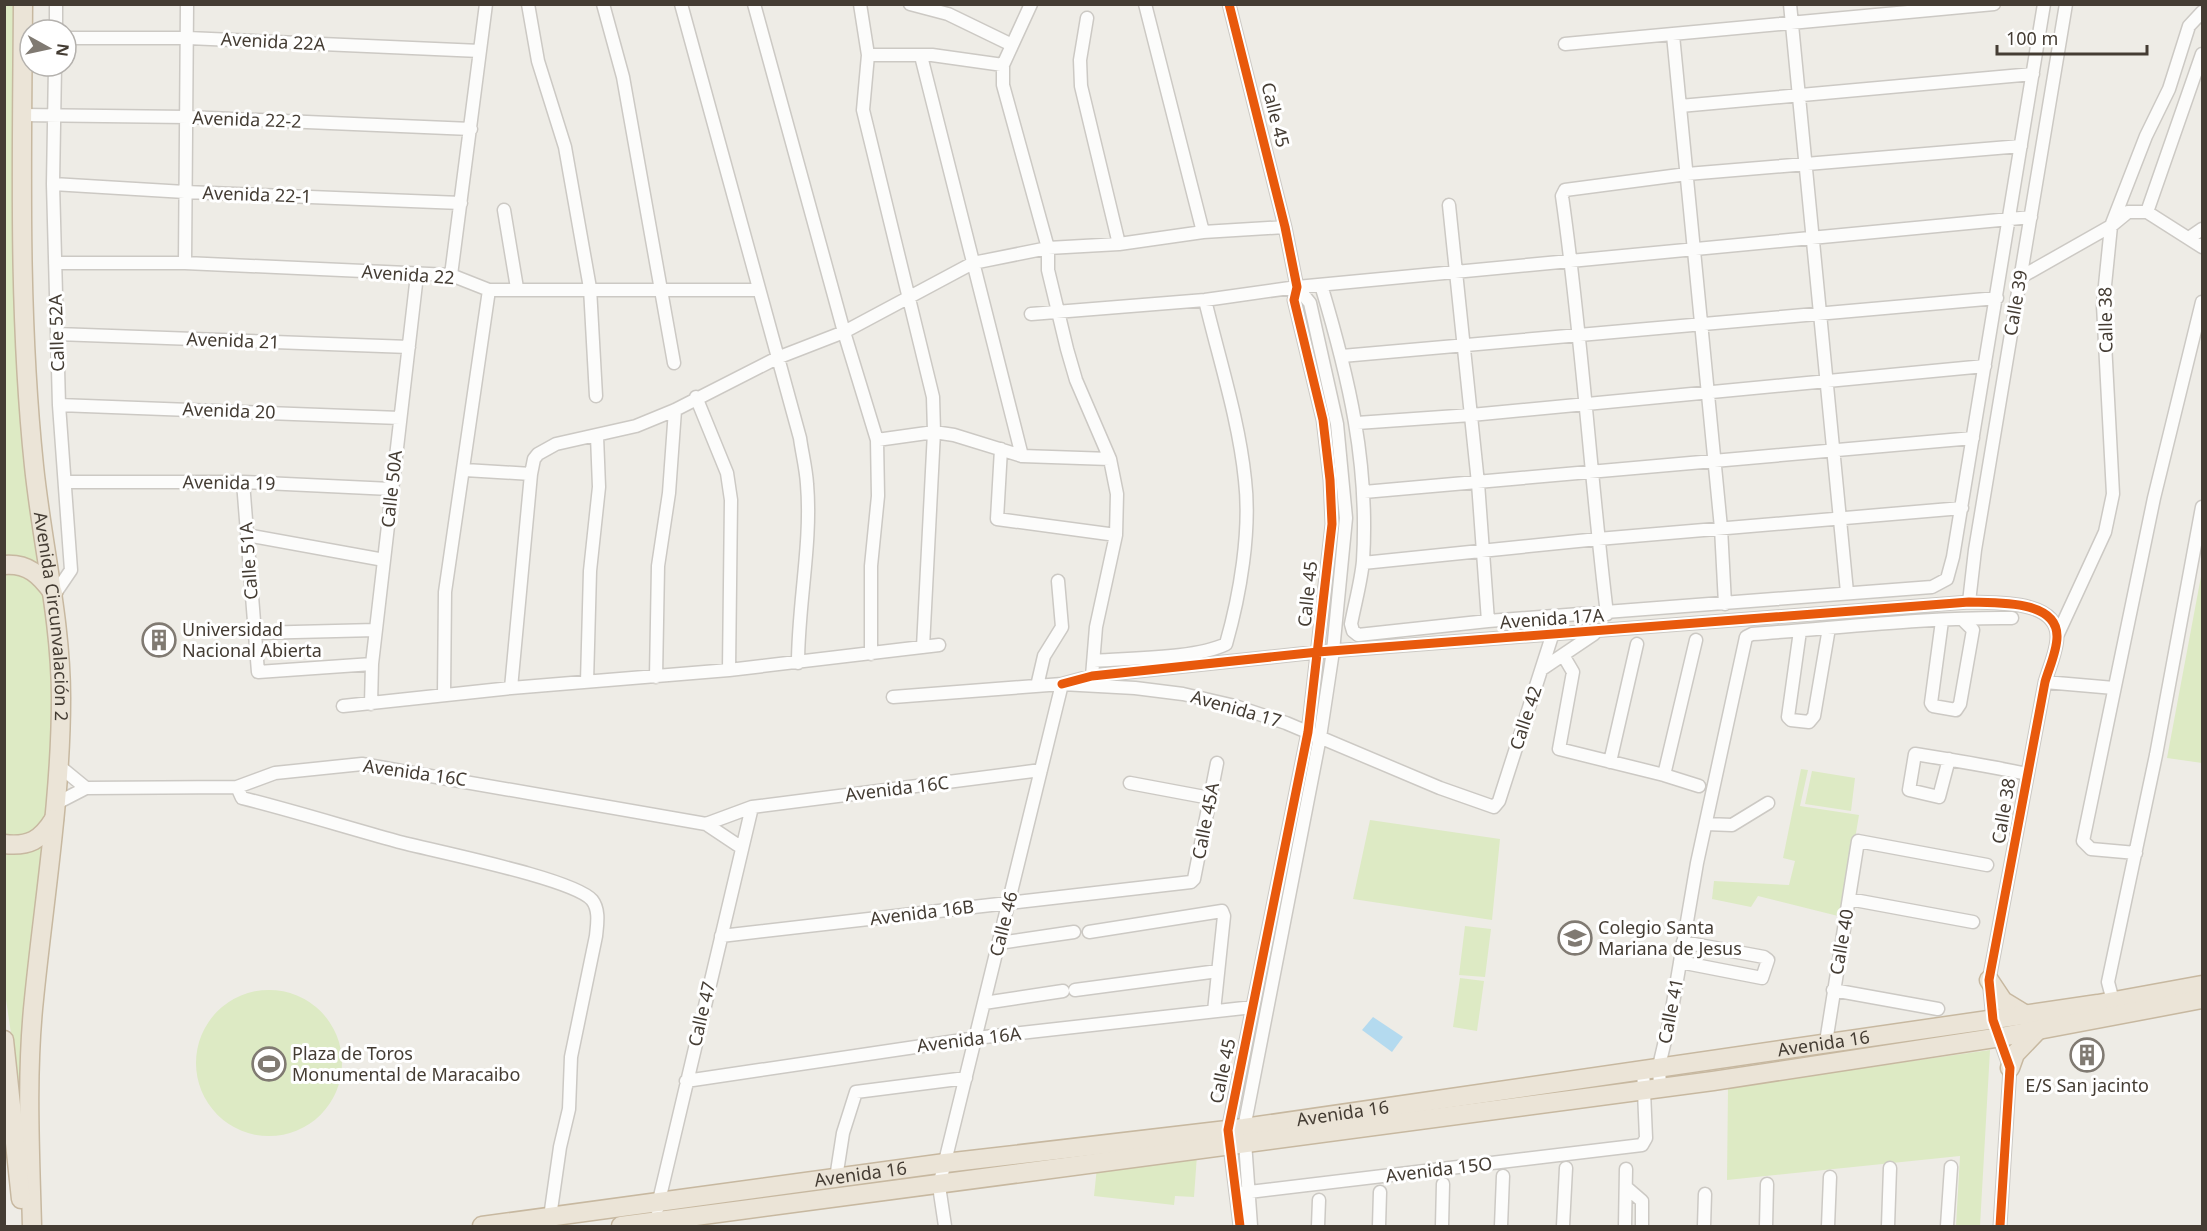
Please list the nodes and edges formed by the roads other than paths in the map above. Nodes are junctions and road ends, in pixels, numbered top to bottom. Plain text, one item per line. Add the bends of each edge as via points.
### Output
1 (23, 4) edge
2 (187, 4) edge
3 (486, 4) edge
4 (528, 4) edge
5 (603, 4) edge
6 (681, 4) edge
7 (754, 4) edge
8 (860, 4) edge
9 (910, 4) edge
10 (1031, 4) edge
11 (1145, 4) edge
12 (1229, 4) edge
13 (1790, 4) edge
14 (1994, 4) edge
15 (2044, 4) edge
16 (2066, 4) edge
17 (2202, 12) edge
18 (1087, 18) dead end
19 (1792, 23) junction
20 (1673, 35) junction
21 (78, 38) edge
22 (188, 38) junction
23 (1565, 44) dead end
24 (1012, 45) junction
25 (480, 51) junction
26 (2202, 54) edge
27 (868, 55) junction
28 (921, 56) junction
29 (1003, 65) junction
30 (2032, 74) junction
31 (55, 78) edge
32 (1798, 96) junction
33 (1680, 106) junction
34 (54, 114) junction
35 (22, 115) junction
36 (187, 117) junction
37 (471, 129) junction
38 (2021, 146) junction
39 (1808, 163) junction
40 (1687, 174) junction
41 (53, 184) junction
42 (185, 192) junction
43 (461, 203) junction
44 (1449, 205) dead end
45 (504, 210) dead end
46 (2146, 212) junction
47 (2031, 218) junction
48 (2009, 220) junction
49 (2111, 226) junction
50 (1285, 227) junction
51 (2202, 229) edge
52 (1203, 232) junction
53 (1814, 238) junction
54 (2189, 238) junction
55 (1119, 244) junction
56 (2202, 247) edge
57 (1048, 248) junction
58 (1692, 250) junction
59 (1571, 261) junction
60 (55, 262) junction
61 (185, 263) junction
62 (973, 263) junction
63 (1457, 272) junction
64 (451, 274) junction
65 (417, 275) junction
66 (2020, 277) junction
67 (1321, 285) junction
68 (1296, 287) junction
69 (517, 288) junction
70 (590, 288) junction
71 (660, 288) junction
72 (489, 290) junction
73 (758, 290) junction
74 (1997, 298) junction
75 (907, 300) junction
76 (1205, 300) junction
77 (2202, 302) edge
78 (1059, 311) junction
79 (1031, 314) dead end
80 (1820, 314) junction
81 (1701, 324) junction
82 (844, 333) junction
83 (57, 334) junction
84 (1581, 336) junction
85 (1464, 344) junction
86 (409, 347) junction
87 (1342, 356) junction
88 (777, 358) junction
89 (674, 363) dead end
90 (1985, 366) junction
91 (1826, 380) junction
92 (1708, 392) junction
93 (596, 396) dead end
94 (696, 398) junction
95 (1584, 404) junction
96 (59, 405) junction
97 (675, 410) junction
98 (1471, 415) junction
99 (400, 418) junction
100 (1357, 423) junction
101 (934, 432) junction
102 (597, 436) junction
103 (1973, 438) junction
104 (877, 440) junction
105 (1001, 449) junction
106 (1833, 450) junction
107 (1022, 456) junction
108 (1110, 459) junction
109 (1714, 462) junction
110 (465, 470) junction
111 (1592, 471) junction
112 (531, 474) junction
113 (66, 482) junction
114 (243, 482) junction
115 (1478, 483) junction
116 (392, 489) junction
117 (1364, 492) junction
118 (2202, 507) edge
119 (1962, 508) junction
120 (1840, 519) junction
121 (1721, 528) junction
122 (247, 535) junction
123 (1116, 535) junction
124 (1598, 539) junction
125 (1483, 551) junction
126 (384, 560) junction
127 (1363, 563) junction
128 (4, 566) edge
129 (1058, 581) dead end
130 (1847, 592) junction
131 (54, 595) junction
132 (1970, 602) junction
133 (1725, 604) junction
134 (1607, 614) junction
135 (2012, 618) dead end
136 (1962, 619) junction
137 (1488, 621) junction
138 (1942, 621) junction
139 (1828, 628) junction
140 (376, 630) junction
141 (1800, 631) junction
142 (254, 633) junction
143 (1595, 633) junction
144 (1552, 636) junction
145 (2057, 636) junction
146 (1695, 640) dead end
147 (1637, 644) dead end
148 (939, 645) dead end
149 (923, 647) junction
150 (1333, 651) junction
151 (1318, 652) junction
152 (872, 654) junction
153 (1563, 654) junction
154 (1094, 661) junction
155 (798, 663) junction
156 (372, 664) junction
157 (1542, 669) junction
158 (729, 670) junction
159 (1092, 676) junction
160 (656, 677) junction
161 (587, 682) junction
162 (2045, 682) junction
163 (1062, 684) junction
164 (1037, 686) junction
165 (511, 688) junction
166 (2114, 688) junction
167 (444, 694) junction
168 (893, 698) dead end
169 (371, 704) junction
170 (343, 706) dead end
171 (1308, 732) junction
172 (1320, 737) junction
173 (1948, 759) dead end
174 (1610, 762) junction
175 (1217, 763) dead end
176 (58, 765) junction
177 (1041, 770) junction
178 (2027, 774) junction
179 (1664, 775) junction
180 (1130, 783) dead end
181 (1699, 786) dead end
182 (237, 787) junction
183 (86, 788) junction
184 (1210, 798) junction
185 (1499, 801) joint
186 (1768, 803) dead end
187 (752, 807) junction
188 (55, 811) junction
189 (706, 824) junction
190 (1706, 824) junction
191 (4, 844) edge
192 (742, 848) junction
193 (2136, 853) junction
194 (1987, 865) dead end
195 (1194, 879) joint
196 (1849, 899) junction
197 (1009, 903) junction
198 (1973, 922) dead end
199 (1074, 932) dead end
200 (1089, 932) dead end
201 (721, 936) junction
202 (1683, 942) junction
203 (999, 943) junction
204 (1733, 951) junction
205 (1680, 962) junction
206 (1218, 971) junction
207 (1728, 971) junction
208 (1989, 980) junction
209 (2202, 985) edge
210 (1833, 990) junction
211 (2202, 999) edge
212 (2113, 1001) junction
213 (984, 1003) junction
214 (1253, 1007) junction
215 (1938, 1009) dead end
216 (1214, 1011) junction
217 (2026, 1015) junction
218 (1993, 1020) junction
219 (2038, 1030) junction
220 (2001, 1036) junction
221 (976, 1038) junction
222 (4, 1040) edge
223 (1826, 1042) junction
224 (1651, 1067) junction
225 (2010, 1068) junction
226 (966, 1078) junction
227 (686, 1081) junction
228 (1652, 1089) junction
229 (1237, 1138) junction
230 (1642, 1145) joint
231 (945, 1163) junction
232 (1952, 1167) dead end
233 (1566, 1168) dead end
234 (1890, 1168) dead end
235 (1626, 1169) dead end
236 (1503, 1176) dead end
237 (1830, 1177) dead end
238 (836, 1178) junction
239 (1443, 1184) dead end
240 (1767, 1184) dead end
241 (939, 1186) junction
242 (1627, 1188) junction
243 (1249, 1192) junction
244 (1380, 1192) dead end
245 (1235, 1194) junction
246 (1705, 1194) dead end
247 (666, 1200) junction
248 (1319, 1200) dead end
249 (550, 1217) junction
250 (666, 1223) edge
251 (21, 1227) edge
252 (32, 1227) edge
253 (482, 1227) edge
254 (621, 1227) edge
255 (945, 1227) edge
256 (1240, 1227) edge
257 (1251, 1227) edge
258 (1318, 1227) edge
259 (1379, 1227) edge
260 (1442, 1227) edge
261 (1501, 1227) edge
262 (1563, 1227) edge
263 (1625, 1227) edge
264 (1642, 1227) edge
265 (1704, 1227) edge
266 (1766, 1227) edge
267 (1828, 1227) edge
268 (1888, 1227) edge
269 (1947, 1227) edge
270 (2000, 1227) edge

1 - 35 highway, Avenida Circunvalación 2
2 - 22 street
3 - 25 street
4 - 70 street via 538,61 565,147
5 - 71 street via 622,77
6 - 73 street
7 - 82 street
8 - 27 street
9 - 24 street via 948,14
10 - 24 street
11 - 52 street
12 - 50 street, Calle 45
13 - 19 street
14 - 19 street
15 - 30 street
16 - 47 street, Calle 39
17 - 49 street, Calle 38 via 2189,26 2169,89
18 - 55 street via 1080,60 1081,86
19 - 20 street
19 - 32 street
20 - 23 street
20 - 33 street
21 - 22 street, Avenida 22A
22 - 25 street, Avenida 22A
22 - 36 street
24 - 29 street
25 - 37 street
26 - 46 street
27 - 28 street
27 - 75 street via 862,110
28 - 29 street
28 - 62 street
29 - 57 street via 1003,85
30 - 32 street
30 - 38 street
31 - 34 street, Calle 52A
32 - 33 street
32 - 39 street
33 - 40 street
34 - 35 street, Avenida 22-2
34 - 36 street, Avenida 22-2
34 - 41 street, Calle 52A
35 - 131 highway, Avenida Circunvalación 2 via 22,250 34,455
36 - 37 street, Avenida 22-2
36 - 42 street
37 - 43 street
38 - 39 street
38 - 48 street
39 - 40 street
39 - 53 street
40 - 58 street
40 - 59 street via 1565,190 1562,196
41 - 42 street, Avenida 22-1
41 - 60 street, Calle 52A
42 - 43 street, Avenida 22-1
42 - 61 street
43 - 64 street
44 - 63 street
45 - 69 street
46 - 49 street via 2128,212
46 - 54 street
47 - 48 street
47 - 66 street, Calle 39
48 - 53 street
48 - 74 street
49 - 66 street
49 - 145 street, Calle 38 via 2103,304 2113,494 2105,532
50 - 52 street
50 - 68 street, Calle 45
51 - 54 street
52 - 55 street
53 - 58 street
53 - 80 street
54 - 56 street
55 - 57 street
57 - 62 street
57 - 78 street via 1048,270
58 - 59 street
58 - 81 street
59 - 63 street
59 - 84 street
60 - 61 street, Avenida 22
60 - 83 street, Calle 52A
61 - 65 street, Avenida 22
62 - 75 street
62 - 107 street
63 - 67 street
63 - 85 street
64 - 65 street, Avenida 22
64 - 72 street, Avenida 22
65 - 86 street, Calle 50A
66 - 132 street, Calle 39 via 1974,550
67 - 68 street
67 - 87 street
68 - 76 street
68 - 150 street, Calle 45 via 1310,303 1342,450 1346,518
68 - 151 street, Calle 45 via 1294,300 1323,420 1330,480 1332,524
69 - 70 street, Avenida 22
69 - 72 street, Avenida 22
70 - 71 street, Avenida 22
70 - 93 street
71 - 73 street, Avenida 22
71 - 89 street
72 - 110 street
73 - 88 street
74 - 80 street
74 - 90 street
75 - 82 street
75 - 101 street via 933,397
76 - 78 street
76 - 154 street via 1245,482 1240,583 1226,644 1197,652
77 - 166 street via 2154,498
78 - 79 street
78 - 108 street via 1076,380
80 - 81 street
80 - 91 street
81 - 84 street
81 - 92 street
82 - 88 street
82 - 104 street
83 - 86 street, Avenida 21
83 - 96 street, Calle 52A
84 - 85 street
84 - 95 street
85 - 87 street
85 - 98 street
86 - 99 street, Calle 50A
87 - 100 street
88 - 94 street
88 - 155 street via 800,438 807,484
90 - 91 street
90 - 103 street
91 - 92 street
91 - 106 street
92 - 95 street
92 - 109 street
94 - 97 street
94 - 158 street via 727,472 731,500
95 - 98 street
95 - 111 street
96 - 99 street, Avenida 20
96 - 113 street, Calle 52A
97 - 102 street
97 - 160 street via 669,494 658,566
98 - 100 street
98 - 115 street
99 - 116 street, Calle 50A
100 - 117 street
101 - 104 street
101 - 105 street
101 - 149 street
102 - 112 street via 556,444 538,454
102 - 161 street via 598,488 590,571
103 - 106 street
103 - 119 street
104 - 152 street via 878,496 871,566
105 - 107 street
105 - 123 street via 997,519
106 - 109 street
106 - 120 street
107 - 108 street
108 - 123 street via 1117,494
109 - 111 street
109 - 121 street
110 - 112 street
110 - 167 street via 445,592
111 - 115 street
111 - 124 street
112 - 165 street
113 - 114 street, Avenida 19
113 - 131 street, Calle 52A via 71,570
114 - 116 street, Avenida 19
114 - 122 street, Calle 51A
115 - 117 street
115 - 125 street
116 - 126 street, Calle 50A
117 - 127 street
118 - 193 street
119 - 120 street
119 - 130 street via 1947,579 1932,587
120 - 121 street
120 - 130 street
121 - 124 street
121 - 133 street
122 - 126 street
122 - 142 street, Calle 51A
123 - 154 street via 1096,627
124 - 125 street
124 - 134 street
125 - 127 street
125 - 137 street
126 - 140 street, Calle 50A
127 - 137 street via 1351,624 1358,635
128 - 131 highway via 21,566 35,572
129 - 164 street via 1062,627 1044,656
130 - 133 street
131 - 176 highway, Avenida Circunvalación 2 via 61,690
132 - 143 street, Avenida 17A
132 - 145 street, Avenida 17A via 2012,603 2045,613
133 - 134 street
134 - 137 street
135 - 136 street
136 - 138 street
136 - 138 street via 1973,630 1956,710 1931,703
138 - 139 street
139 - 141 street
139 - 141 street via 1814,716 1809,722 1788,717
140 - 142 street
140 - 156 street, Calle 50A
141 - 190 street, Calle 41 via 1746,637
142 - 156 street, Calle 51A via 260,674
143 - 144 street, Avenida 17A
143 - 153 street
144 - 150 street, Avenida 17A
144 - 157 street, Calle 42
145 - 162 street, Calle 38
146 - 179 street
147 - 174 street
148 - 149 street
149 - 152 street
150 - 151 street, Avenida 17A
150 - 172 street, Calle 45
151 - 159 street, Avenida 17A
151 - 171 street, Calle 45
152 - 155 street
153 - 157 street
153 - 174 street via 1573,672 1559,749
154 - 159 street
155 - 158 street
156 - 169 street, Calle 50A
157 - 185 street, Calle 42
158 - 160 street
159 - 163 street, Avenida 17A
160 - 161 street
161 - 165 street
162 - 166 street
162 - 178 street, Calle 38
163 - 164 street
163 - 171 street, Avenida 17 via 1183,694 1235,706
163 - 177 street, Calle 46
164 - 168 street
165 - 167 street
166 - 193 street via 2083,841 2091,849
167 - 169 street
169 - 170 street
171 - 172 street, Avenida 17
171 - 214 street, Calle 45
172 - 185 street, Avenida 17 via 1492,807
172 - 229 street, Calle 45
173 - 178 street
174 - 179 street
175 - 184 street, Calle 45A
176 - 183 street
176 - 188 highway, Avenida Circunvalación 2
177 - 187 street, Avenida 16C
177 - 197 street, Calle 46
178 - 208 street, Calle 38
179 - 181 street
180 - 184 street
182 - 183 street, Avenida 16C
182 - 189 street, Avenida 16C via 275,773 362,764
182 - 249 street via 242,798 536,876 573,888 592,901 598,918 596,936 571,1057 569,1109
183 - 188 street, Avenida 16C
184 - 195 street, Calle 45A
186 - 190 street via 1732,825
187 - 189 street, Avenida 16C
187 - 192 street, Calle 47
188 - 191 highway via 46,832 32,843
188 - 252 highway, Avenida Circunvalación 2 via 33,1002 29,1113
189 - 192 street
190 - 202 street, Calle 41
192 - 201 street, Calle 47
193 - 212 street via 2108,982
194 - 196 street, Calle 40 via 1858,841
195 - 197 street, Avenida 16B
196 - 198 street
196 - 210 street, Calle 40
197 - 201 street, Avenida 16B
197 - 203 street, Calle 46
199 - 203 street
200 - 206 street via 1222,911
201 - 227 street, Calle 47
202 - 204 street
202 - 205 street, Calle 41
203 - 213 street, Calle 46
204 - 207 street
204 - 207 street via 1766,958 1764,976
205 - 207 street
205 - 224 street, Calle 41
206 - 213 street
206 - 216 street
208 - 217 highway via 2003,1000
208 - 218 street, Calle 38
209 - 212 highway, Avenida 16
210 - 215 street
210 - 223 street, Calle 40
211 - 219 highway, Avenida 16
212 - 217 highway, Avenida 16
213 - 221 street, Calle 46
214 - 216 street, Avenida 16A
214 - 229 street, Calle 45
216 - 221 street, Avenida 16A
217 - 218 highway, Avenida 16
218 - 220 street
218 - 223 highway, Avenida 16
219 - 220 highway, Avenida 16
219 - 225 highway via 2015,1054
220 - 225 street
220 - 228 highway, Avenida 16
221 - 226 street, Calle 46
221 - 227 street, Avenida 16A
222 - 251 highway via 14,1115
223 - 224 highway, Avenida 16
224 - 228 street, Calle 41
224 - 229 highway, Avenida 16
225 - 270 street
226 - 231 street, Calle 46
226 - 238 street via 855,1092
227 - 247 street, Calle 47
228 - 229 highway, Avenida 16
228 - 230 street, Calle 41
229 - 231 highway, Avenida 16
229 - 241 highway, Avenida 16
229 - 243 street, Calle 45
229 - 245 street, Calle 45
230 - 243 street, Avenida 15O
231 - 238 highway, Avenida 16
231 - 241 street, Calle 46
232 - 269 street
233 - 262 street
234 - 268 street
235 - 242 street
236 - 261 street
237 - 267 street
238 - 247 highway, Avenida 16
239 - 260 street
240 - 266 street
241 - 250 highway, Avenida 16
241 - 255 street
242 - 263 street
242 - 264 street via 1642,1201
243 - 245 street, Avenida 15O
243 - 257 street, Calle 45
244 - 259 street
245 - 256 street, Calle 45
246 - 265 street
247 - 249 highway, Avenida 16
247 - 250 street, Calle 47
248 - 258 street
249 - 253 highway, Avenida 16
250 - 254 highway, Avenida 16

